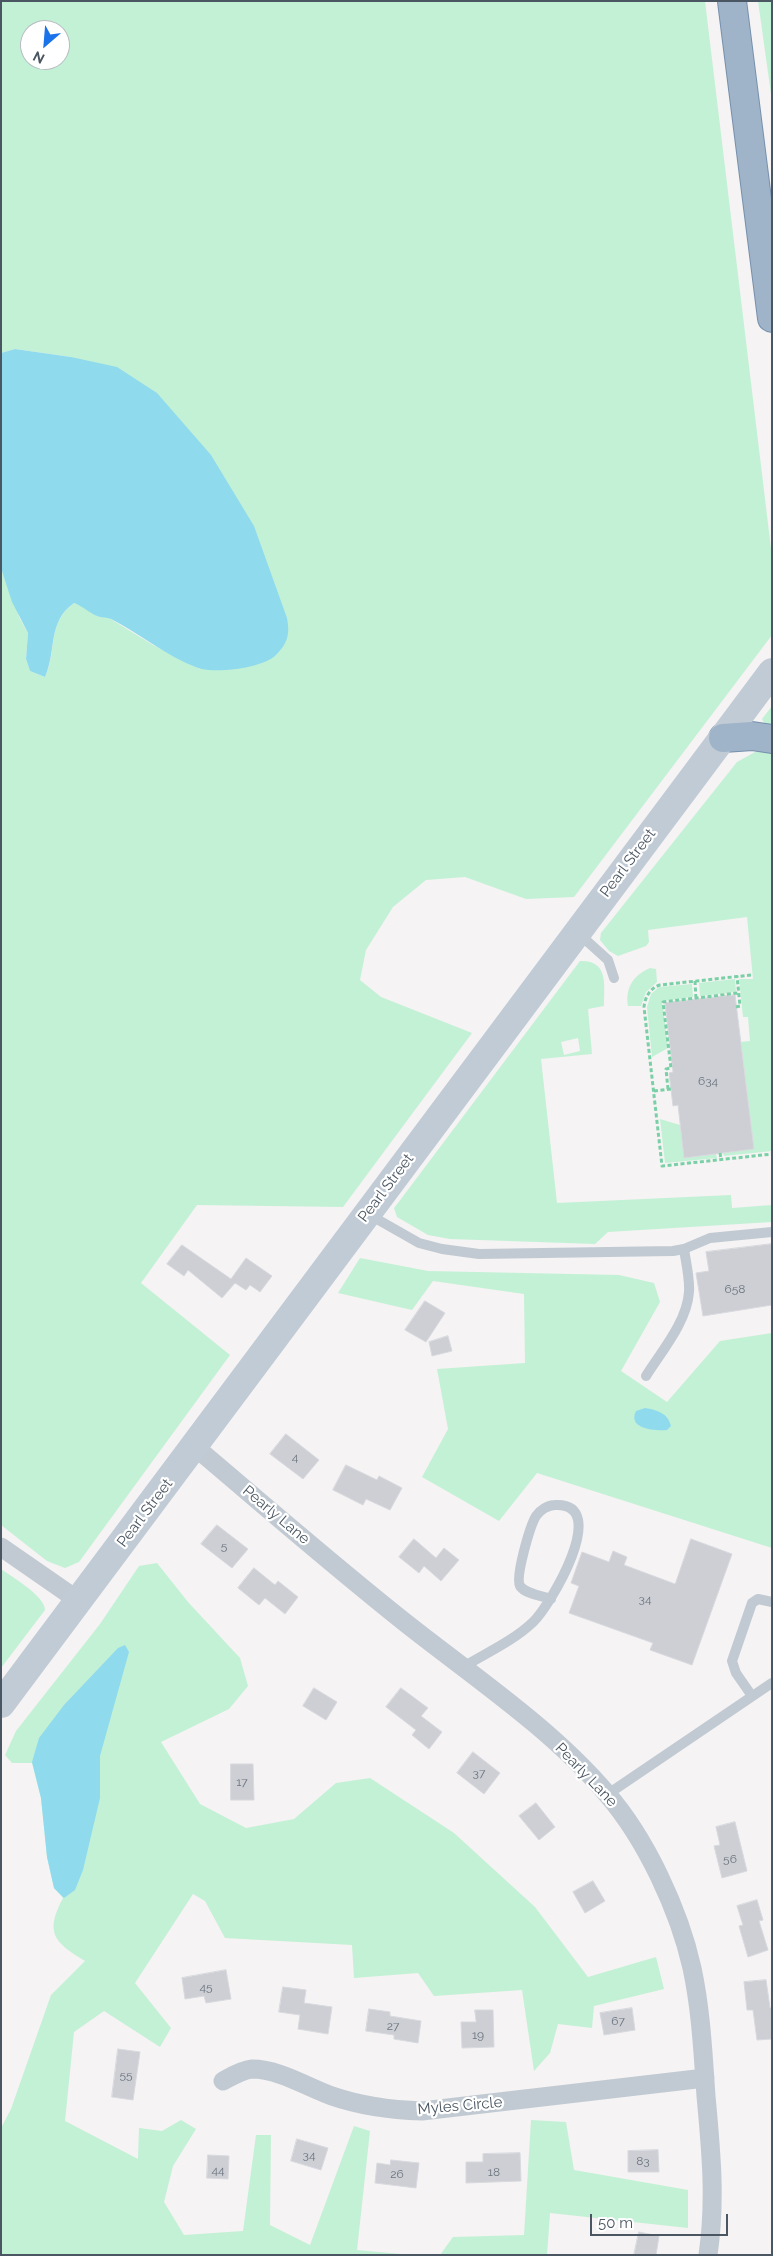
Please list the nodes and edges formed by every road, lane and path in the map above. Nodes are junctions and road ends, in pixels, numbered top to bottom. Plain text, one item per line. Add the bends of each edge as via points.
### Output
1 (732, 1) edge
2 (772, 318) edge
3 (772, 672) edge
4 (723, 738) junction
5 (772, 739) edge
6 (577, 932) junction
7 (750, 975) dead end
8 (737, 976) junction
9 (614, 978) dead end
10 (695, 981) junction
11 (738, 993) junction
12 (696, 999) junction
13 (736, 1007) dead end
14 (654, 1091) junction
15 (720, 1153) dead end
16 (772, 1154) edge
17 (721, 1159) junction
18 (367, 1214) junction
19 (772, 1232) edge
20 (684, 1250) junction
21 (646, 1376) dead end
22 (194, 1446) junction
23 (1, 1547) edge
24 (551, 1599) junction
25 (79, 1601) junction
26 (772, 1602) edge
27 (462, 1667) junction
28 (772, 1683) edge
29 (752, 1696) junction
30 (1, 1704) edge
31 (608, 1794) junction
32 (705, 2078) junction
33 (223, 2081) dead end
34 (708, 2255) edge

1 - 2 highway
3 - 4 main road, Pearl Street
4 - 5 highway via 752,736
4 - 6 main road, Pearl Street
6 - 9 lane via 608,960
6 - 18 main road, Pearl Street
7 - 8 path
8 - 10 path
8 - 11 path
10 - 12 path
10 - 14 path via 656,986 647,997 644,1007
11 - 12 path
11 - 13 path via 740,1006
12 - 14 path via 663,1002 671,1068 666,1068 670,1089
14 - 17 path via 662,1166
15 - 17 path
16 - 17 path
18 - 20 lane via 419,1243 479,1254
18 - 22 main road, Pearl Street
19 - 20 lane via 710,1238
20 - 21 lane via 689,1292 686,1307
22 - 25 main road, Pearl Street
22 - 27 street, Pearly Lane
23 - 25 street
24 - 24 lane via 573,1553 580,1525 577,1514 555,1505 548,1506 537,1515 518,1576 524,1590
24 - 27 lane via 523,1631
25 - 30 main road, Pearl Street
26 - 29 lane via 758,1599 752,1603 732,1661
27 - 31 street, Pearly Lane via 568,1754
28 - 29 lane
29 - 31 lane
31 - 32 street, Pearly Lane via 647,1854 682,1934 697,2003
32 - 33 street, Myles Circle via 422,2111 354,2103 279,2075 251,2069
32 - 34 street, Pearly Lane via 713,2202

